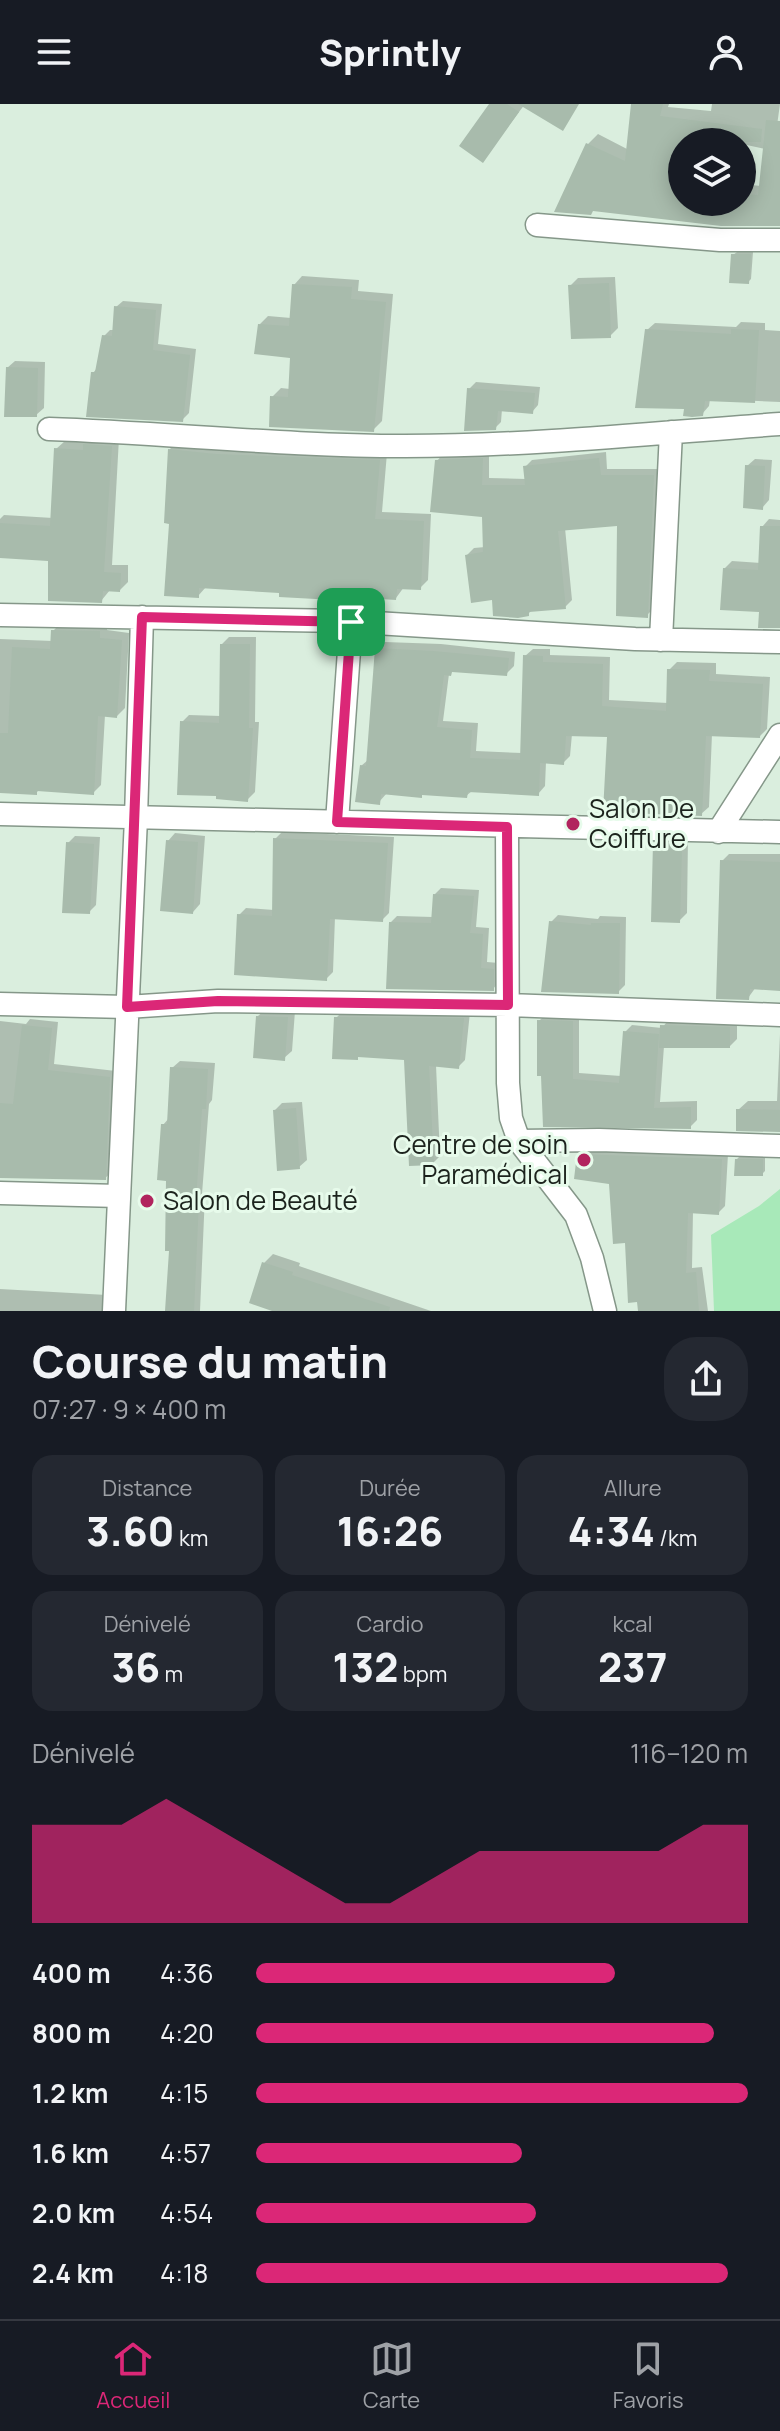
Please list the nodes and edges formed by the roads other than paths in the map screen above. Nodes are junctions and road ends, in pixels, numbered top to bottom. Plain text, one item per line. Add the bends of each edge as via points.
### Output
1 (537, 225) dead end
2 (780, 240) edge
3 (780, 424) edge
4 (49, 429) dead end
5 (671, 432) junction
6 (0, 615) edge
7 (142, 617) junction
8 (351, 622) junction
9 (661, 640) junction
10 (780, 642) edge
11 (780, 735) edge
12 (0, 814) edge
13 (136, 818) junction
14 (337, 822) junction
15 (507, 827) junction
16 (718, 832) junction
17 (780, 832) edge
18 (0, 1004) edge
19 (508, 1005) junction
20 (127, 1007) junction
21 (780, 1015) edge
22 (519, 1141) junction
23 (780, 1146) edge
24 (0, 1193) edge
25 (119, 1196) junction
26 (114, 1311) edge
27 (605, 1311) edge

1 - 2 street
3 - 5 street
4 - 5 street via 406,446
5 - 9 street
6 - 7 street
7 - 8 street
7 - 13 street
8 - 9 street
8 - 14 street
9 - 10 street
11 - 16 street
12 - 13 street
13 - 14 street
13 - 20 street
14 - 15 street
15 - 16 street
15 - 19 street
16 - 17 street
18 - 20 street
19 - 20 street via 218,1001
19 - 21 street
19 - 22 street via 508,1083
20 - 25 street
22 - 23 street
22 - 27 street via 576,1215
24 - 25 street
25 - 26 street

